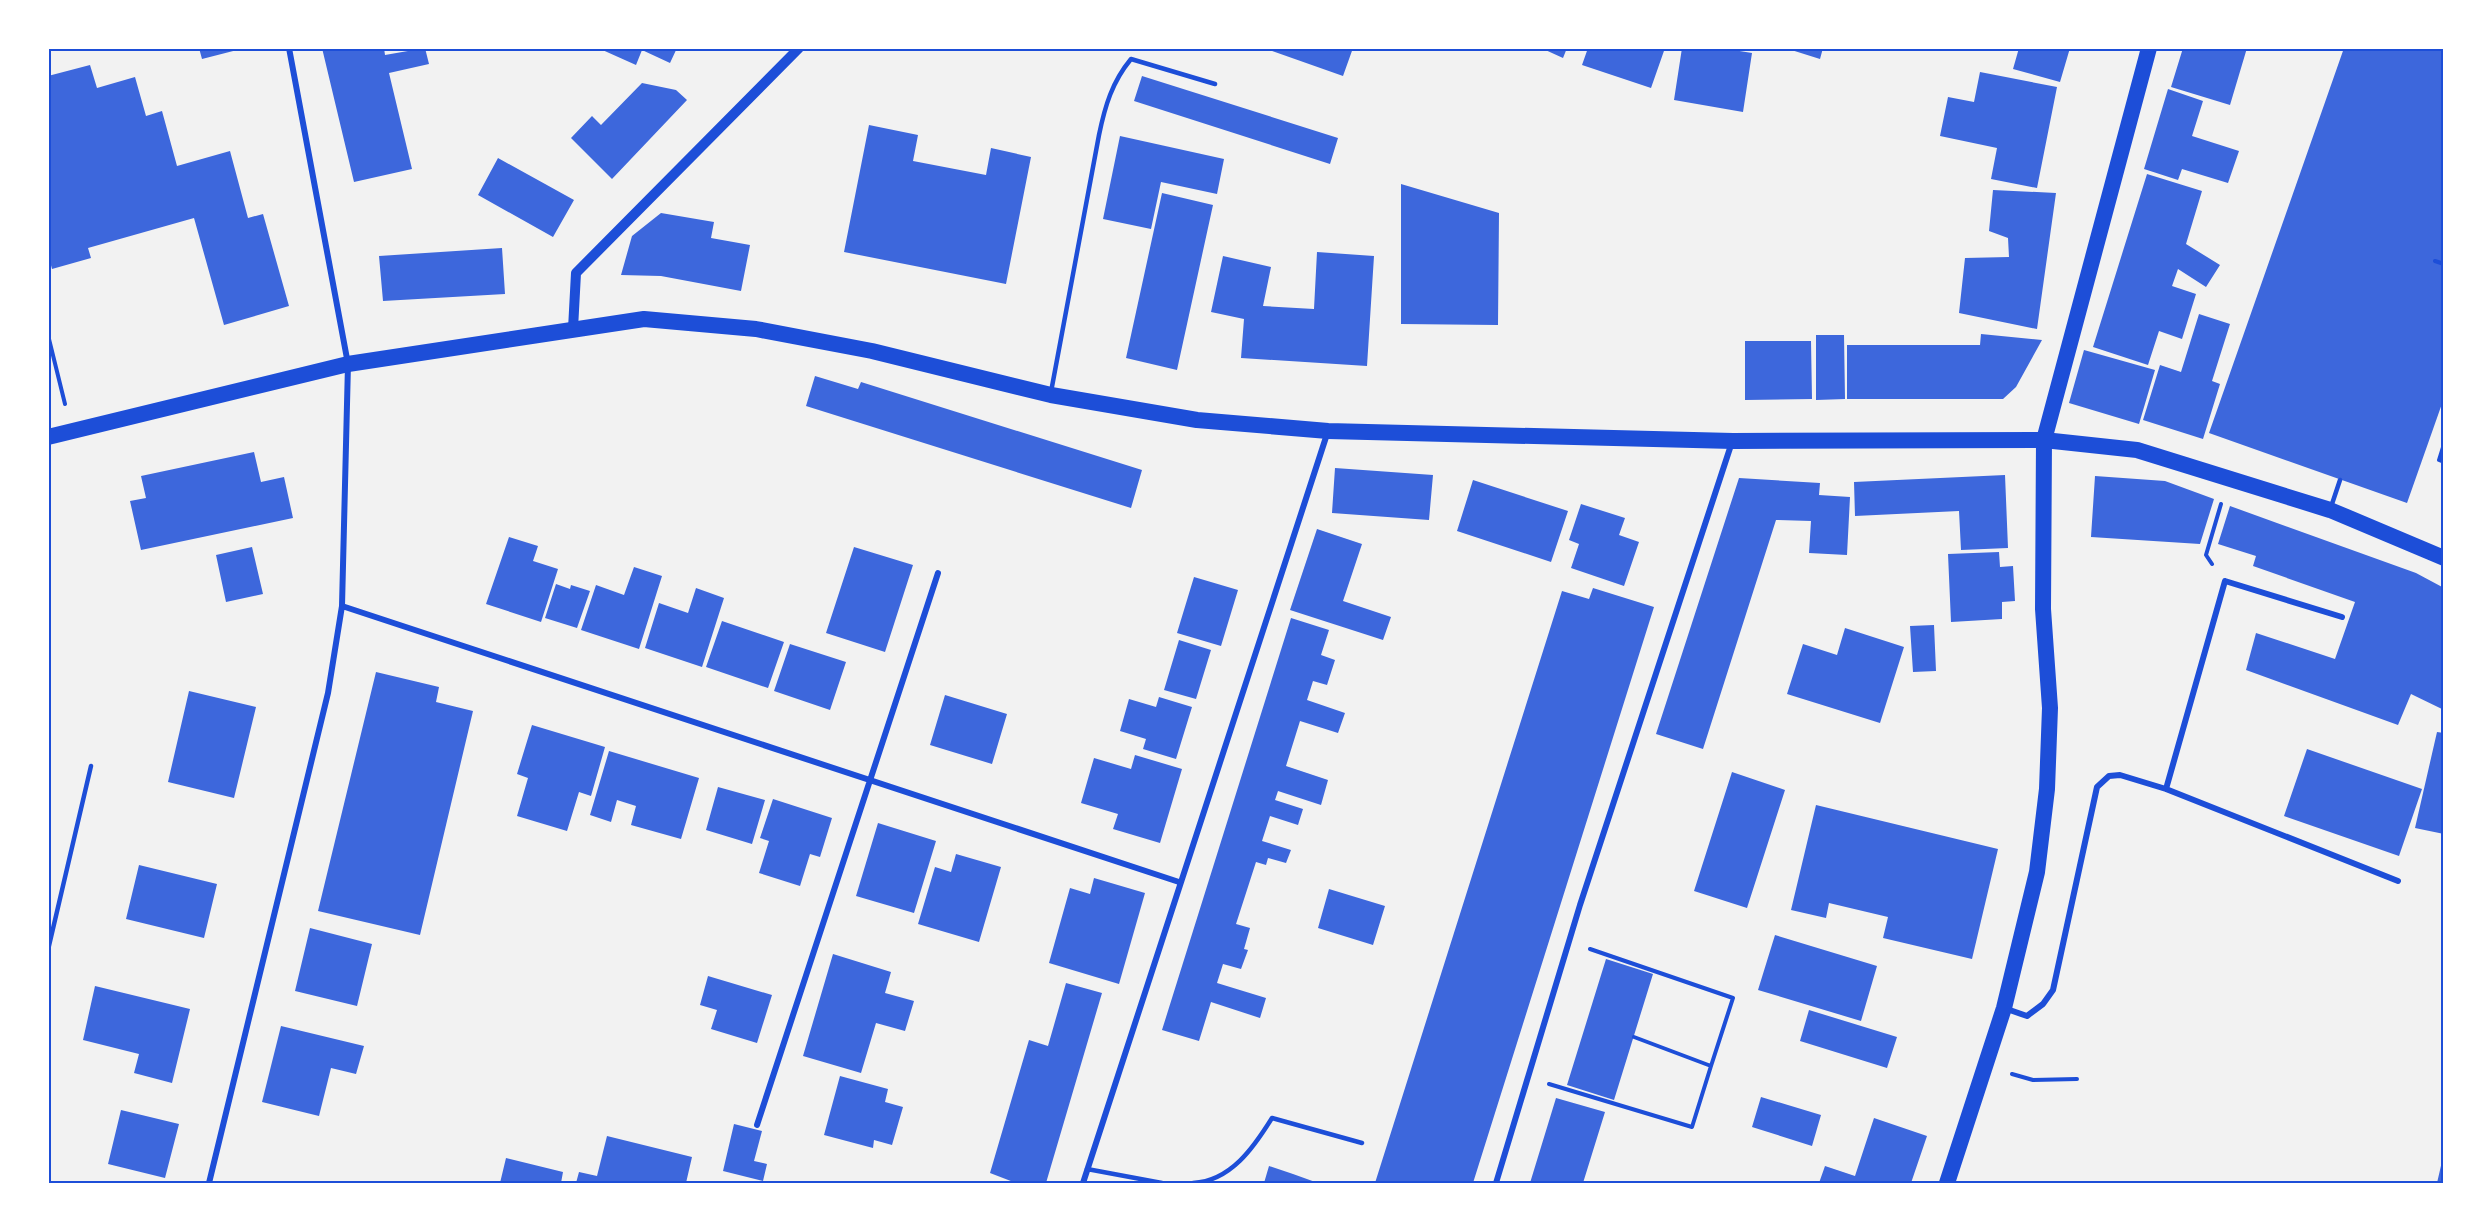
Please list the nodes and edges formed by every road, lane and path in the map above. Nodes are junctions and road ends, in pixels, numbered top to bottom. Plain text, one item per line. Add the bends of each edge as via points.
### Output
1 (289, 48) edge
2 (799, 48) edge
3 (2149, 48) edge
4 (1215, 84) dead end
5 (2434, 261) dead end
6 (2444, 264) edge
7 (573, 329) junction
8 (48, 335) edge
9 (348, 364) junction
10 (1051, 395) junction
11 (71, 431) junction
12 (1328, 431) junction
13 (48, 437) edge
14 (2044, 440) junction
15 (1733, 441) junction
16 (2444, 444) edge
17 (2444, 462) edge
18 (2229, 477) junction
19 (2340, 480) dead end
20 (2330, 510) junction
21 (2206, 555) dead end
22 (2444, 558) edge
23 (938, 573) dead end
24 (342, 606) junction
25 (2342, 618) dead end
26 (91, 766) dead end
27 (870, 780) junction
28 (2166, 789) junction
29 (2398, 881) dead end
30 (1179, 882) junction
31 (1569, 942) junction
32 (48, 950) edge
33 (2004, 1008) junction
34 (1634, 1036) dead end
35 (1711, 1066) junction
36 (1985, 1067) junction
37 (1529, 1077) junction
38 (2077, 1079) dead end
39 (757, 1125) dead end
40 (1362, 1143) dead end
41 (1087, 1169) junction
42 (209, 1183) edge
43 (1083, 1183) edge
44 (1162, 1183) edge
45 (1193, 1183) edge
46 (1496, 1183) edge
47 (1947, 1183) edge

1 - 9 street
2 - 7 street via 576,273
3 - 14 highway
4 - 10 lane via 1131,59 1119,74 1106,101
5 - 6 path
7 - 9 highway
7 - 10 highway via 644,319 756,329 872,351
8 - 11 path
9 - 11 highway
9 - 24 street
10 - 12 highway via 1197,420
11 - 13 highway
12 - 15 highway
12 - 30 street
14 - 15 highway
14 - 18 highway via 2137,450
14 - 33 highway via 2048,789 2037,872
15 - 31 street
16 - 17 path via 2439,460
18 - 20 highway
18 - 21 path
19 - 20 lane
20 - 22 highway
23 - 27 street
24 - 27 street
24 - 42 street via 328,693
25 - 28 street via 2225,581
26 - 32 lane
27 - 30 street
27 - 39 street
28 - 29 street
28 - 33 street via 2120,775 2109,776 2097,787 2053,990 2027,1016
30 - 41 street
31 - 35 path via 1733,998
31 - 37 street
33 - 36 highway
34 - 35 path
35 - 37 path via 1692,1127
36 - 38 path via 2033,1080
36 - 47 highway
37 - 46 street
40 - 45 lane via 1272,1118 1245,1158 1223,1172
41 - 43 street
41 - 44 lane

